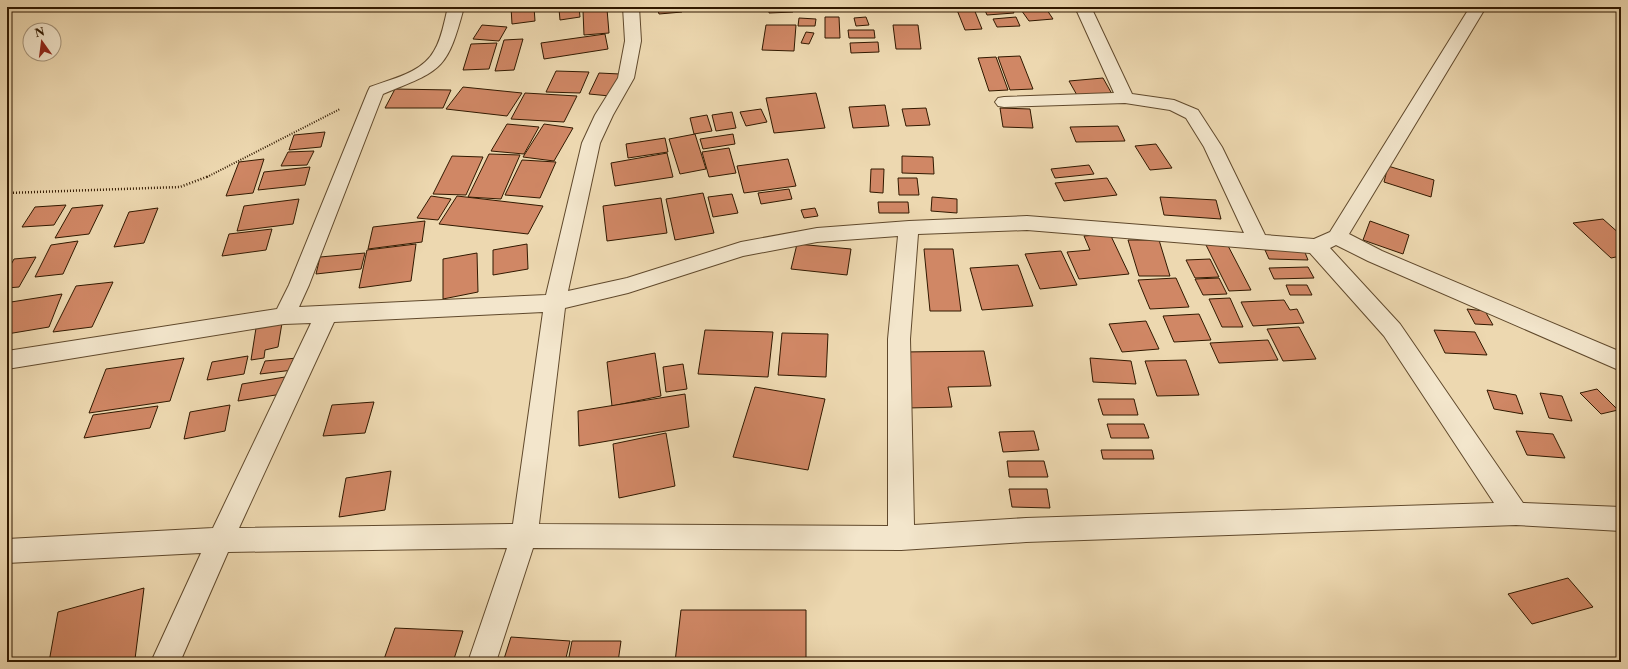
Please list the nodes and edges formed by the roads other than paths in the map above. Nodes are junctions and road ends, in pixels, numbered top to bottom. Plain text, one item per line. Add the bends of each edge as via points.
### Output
1 (456, 7) edge
2 (631, 7) edge
3 (1083, 7) edge
4 (1478, 7) edge
5 (1125, 98) junction
6 (1004, 102) dead end
7 (909, 228) junction
8 (1337, 237) junction
9 (1258, 242) junction
10 (1316, 246) junction
11 (555, 302) junction
12 (326, 315) junction
13 (284, 316) junction
14 (7, 360) edge
15 (1621, 362) edge
16 (1516, 514) junction
17 (1621, 519) edge
18 (524, 536) junction
19 (901, 538) junction
20 (221, 540) junction
21 (7, 551) edge
22 (165, 662) edge
23 (482, 662) edge

1 - 13 street via 441,54 434,62 420,72 376,91
2 - 11 street via 633,41 626,78 591,143
3 - 5 street
4 - 8 street
5 - 6 street
5 - 9 street via 1174,105 1192,114 1213,147
7 - 9 street via 1027,223
7 - 11 street via 817,235 741,249 628,285
7 - 19 street via 899,339
8 - 10 street
8 - 15 street via 1375,256
9 - 10 street
10 - 16 street via 1392,330
11 - 12 street
11 - 18 street
12 - 13 street
12 - 20 street
13 - 14 street
16 - 17 street
16 - 19 street via 1026,530
18 - 19 street
18 - 20 street
18 - 23 street
20 - 21 street
20 - 22 street

